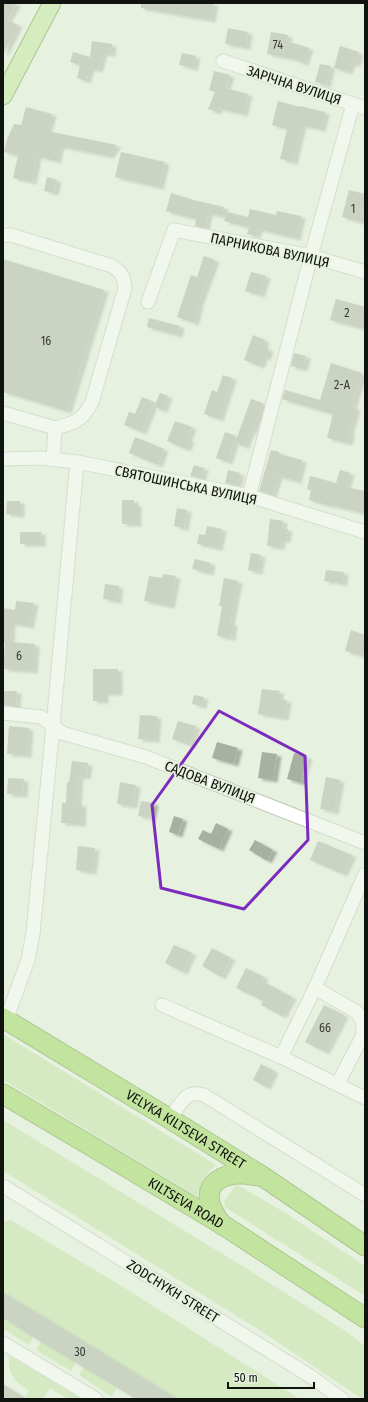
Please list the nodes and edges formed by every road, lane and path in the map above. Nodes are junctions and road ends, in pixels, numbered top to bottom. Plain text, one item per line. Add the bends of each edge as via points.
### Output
1 (52, 3) edge
2 (223, 61) dead end
3 (3, 96) edge
4 (359, 106) edge
5 (3, 235) edge
6 (311, 256) junction
7 (365, 272) edge
8 (148, 302) dead end
9 (3, 413) edge
10 (55, 428) junction
11 (3, 459) edge
12 (53, 460) junction
13 (77, 462) junction
14 (249, 496) junction
15 (365, 532) edge
16 (3, 713) edge
17 (53, 726) junction
18 (365, 843) edge
19 (365, 874) edge
20 (316, 988) junction
21 (162, 1005) dead end
22 (5, 1019) edge
23 (281, 1057) junction
24 (338, 1083) junction
25 (3, 1094) edge
26 (365, 1098) edge
27 (170, 1119) junction
28 (262, 1176) junction
29 (3, 1186) edge
30 (365, 1195) edge
31 (223, 1226) junction
32 (365, 1246) edge
33 (365, 1318) edge
34 (3, 1343) edge
35 (96, 1399) edge
36 (342, 1399) edge

1 - 3 main road
2 - 4 street, ЗАРІЧНА ВУЛИЦЯ
4 - 6 street
5 - 10 street via 11,235 112,266 121,272 125,281 92,402 81,419 73,424
6 - 7 street, ПАРНИКОВА ВУЛИЦЯ
6 - 8 street, ПАРНИКОВА ВУЛИЦЯ via 174,230
6 - 14 street
9 - 10 street
10 - 12 street
11 - 12 street, СВЯТОШИНСЬКА ВУЛИЦЯ
12 - 13 street, СВЯТОШИНСЬКА ВУЛИЦЯ
13 - 14 street, СВЯТОШИНСЬКА ВУЛИЦЯ
13 - 17 street
14 - 15 street, СВЯТОШИНСЬКА ВУЛИЦЯ
16 - 17 street, САДОВА ВУЛИЦЯ via 41,717
17 - 18 street, САДОВА ВУЛИЦЯ via 62,733 146,757
17 - 22 street via 33,933 28,960
19 - 20 street
20 - 23 street
20 - 24 street via 357,1012 362,1021 362,1035
21 - 23 street
22 - 27 highway, VELYKA KILTSEVA STREET
23 - 24 street
24 - 26 street
25 - 31 highway, KILTSEVA ROAD
27 - 28 highway, VELYKA KILTSEVA STREET
27 - 30 street via 186,1097 198,1093 204,1095
28 - 31 highway via 229,1175 214,1183 210,1191 210,1201
28 - 32 highway, VELYKA KILTSEVA STREET
29 - 36 street, ZODCHYKH STREET via 303,1372
31 - 33 highway, KILTSEVA ROAD
34 - 35 street

